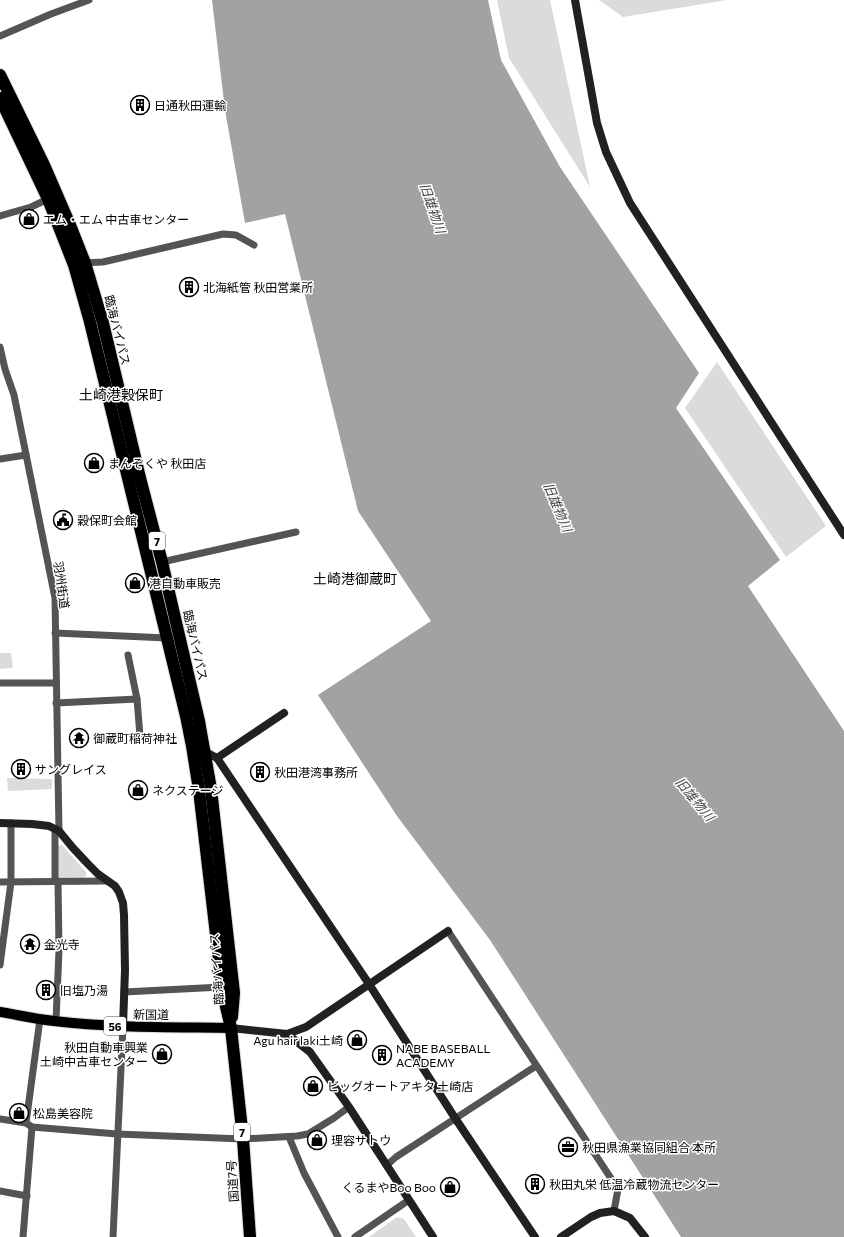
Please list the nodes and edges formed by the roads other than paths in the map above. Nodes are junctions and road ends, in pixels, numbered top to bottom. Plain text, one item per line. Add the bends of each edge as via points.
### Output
1 (89, 0) edge
2 (575, 0) edge
3 (0, 36) edge
4 (0, 75) edge
5 (0, 98) edge
6 (48, 199) junction
7 (0, 216) edge
8 (254, 245) dead end
9 (79, 264) junction
10 (0, 347) edge
11 (26, 455) junction
12 (0, 459) edge
13 (296, 532) dead end
14 (844, 535) edge
15 (162, 562) junction
16 (56, 633) junction
17 (167, 638) junction
18 (128, 655) dead end
19 (0, 683) edge
20 (56, 683) junction
21 (137, 698) junction
22 (56, 703) junction
23 (284, 713) dead end
24 (140, 736) dead end
25 (198, 748) junction
26 (217, 758) junction
27 (0, 823) edge
28 (10, 823) junction
29 (57, 830) junction
30 (57, 881) junction
31 (107, 881) junction
32 (0, 882) edge
33 (11, 882) junction
34 (448, 931) joint
35 (0, 965) edge
36 (369, 984) junction
37 (222, 987) junction
38 (124, 992) junction
39 (0, 1012) edge
40 (40, 1019) junction
41 (56, 1021) junction
42 (123, 1026) junction
43 (231, 1028) junction
44 (288, 1034) junction
45 (536, 1066) junction
46 (349, 1107) junction
47 (455, 1118) junction
48 (0, 1119) edge
49 (29, 1125) junction
50 (117, 1134) junction
51 (288, 1137) junction
52 (243, 1139) junction
53 (387, 1165) junction
54 (0, 1191) edge
55 (27, 1196) junction
56 (409, 1200) junction
57 (614, 1211) junction
58 (24, 1237) edge
59 (112, 1237) edge
60 (250, 1237) edge
61 (338, 1237) edge
62 (355, 1237) edge
63 (433, 1237) edge
64 (535, 1237) edge
65 (561, 1237) edge
66 (644, 1237) edge

1 - 3 street
2 - 14 street via 597,123 606,152 630,203
4 - 9 highway, 臨海バイパス / 7 via 70,225
5 - 6 highway, 臨海バイパス / 7
6 - 7 street
6 - 9 highway, 臨海バイパス / 7
8 - 9 street via 236,235 223,234 103,262
9 - 15 highway, 臨海バイパス / 7 via 103,323
9 - 17 highway, 臨海バイパス / 7 via 90,322
10 - 11 street, 羽州街道 via 14,395
11 - 12 street
11 - 16 street, 羽州街道 via 55,598
13 - 15 street
15 - 25 highway, 臨海バイパス / 7 via 199,721
16 - 17 street
16 - 20 street, 羽州街道
17 - 25 highway, 臨海バイパス / 7 via 186,716
18 - 21 street
19 - 20 street
20 - 22 street, 羽州街道
21 - 22 street
21 - 24 street
22 - 29 street, 羽州街道
23 - 26 street
25 - 26 street
25 - 37 highway, 臨海バイパス / 7 via 199,790
25 - 43 highway, 臨海バイパス / 7 via 211,789 234,993
26 - 36 street
27 - 28 street
28 - 29 street via 49,826
28 - 33 street
29 - 30 street, 羽州街道
29 - 31 street via 88,865
30 - 31 street
30 - 33 street
30 - 41 street, 羽州街道 via 59,950
31 - 38 street via 115,886 123,902
32 - 33 street
33 - 35 street
34 - 36 street
34 - 45 street
36 - 44 street via 306,1027
36 - 47 street
37 - 38 street
37 - 43 highway, 臨海バイパス / 7
38 - 42 street
39 - 40 main road, 新国道 / 56
40 - 41 main road, 新国道 / 56
40 - 49 street
41 - 42 main road, 新国道 / 56
42 - 43 main road, 新国道 / 56
42 - 50 street
43 - 44 street
43 - 52 highway, 国道7号 / 7
44 - 46 street via 310,1052
45 - 47 street
45 - 57 street via 618,1189
46 - 51 street via 308,1134
46 - 53 street
47 - 53 street
47 - 64 street
48 - 49 street
49 - 50 street
49 - 55 street
50 - 52 street
50 - 59 street
51 - 52 street
51 - 61 street
52 - 60 highway, 国道7号 / 7
53 - 56 street
54 - 55 street
55 - 58 street
56 - 62 street
56 - 63 street
57 - 65 street via 590,1217
57 - 66 street via 630,1218

